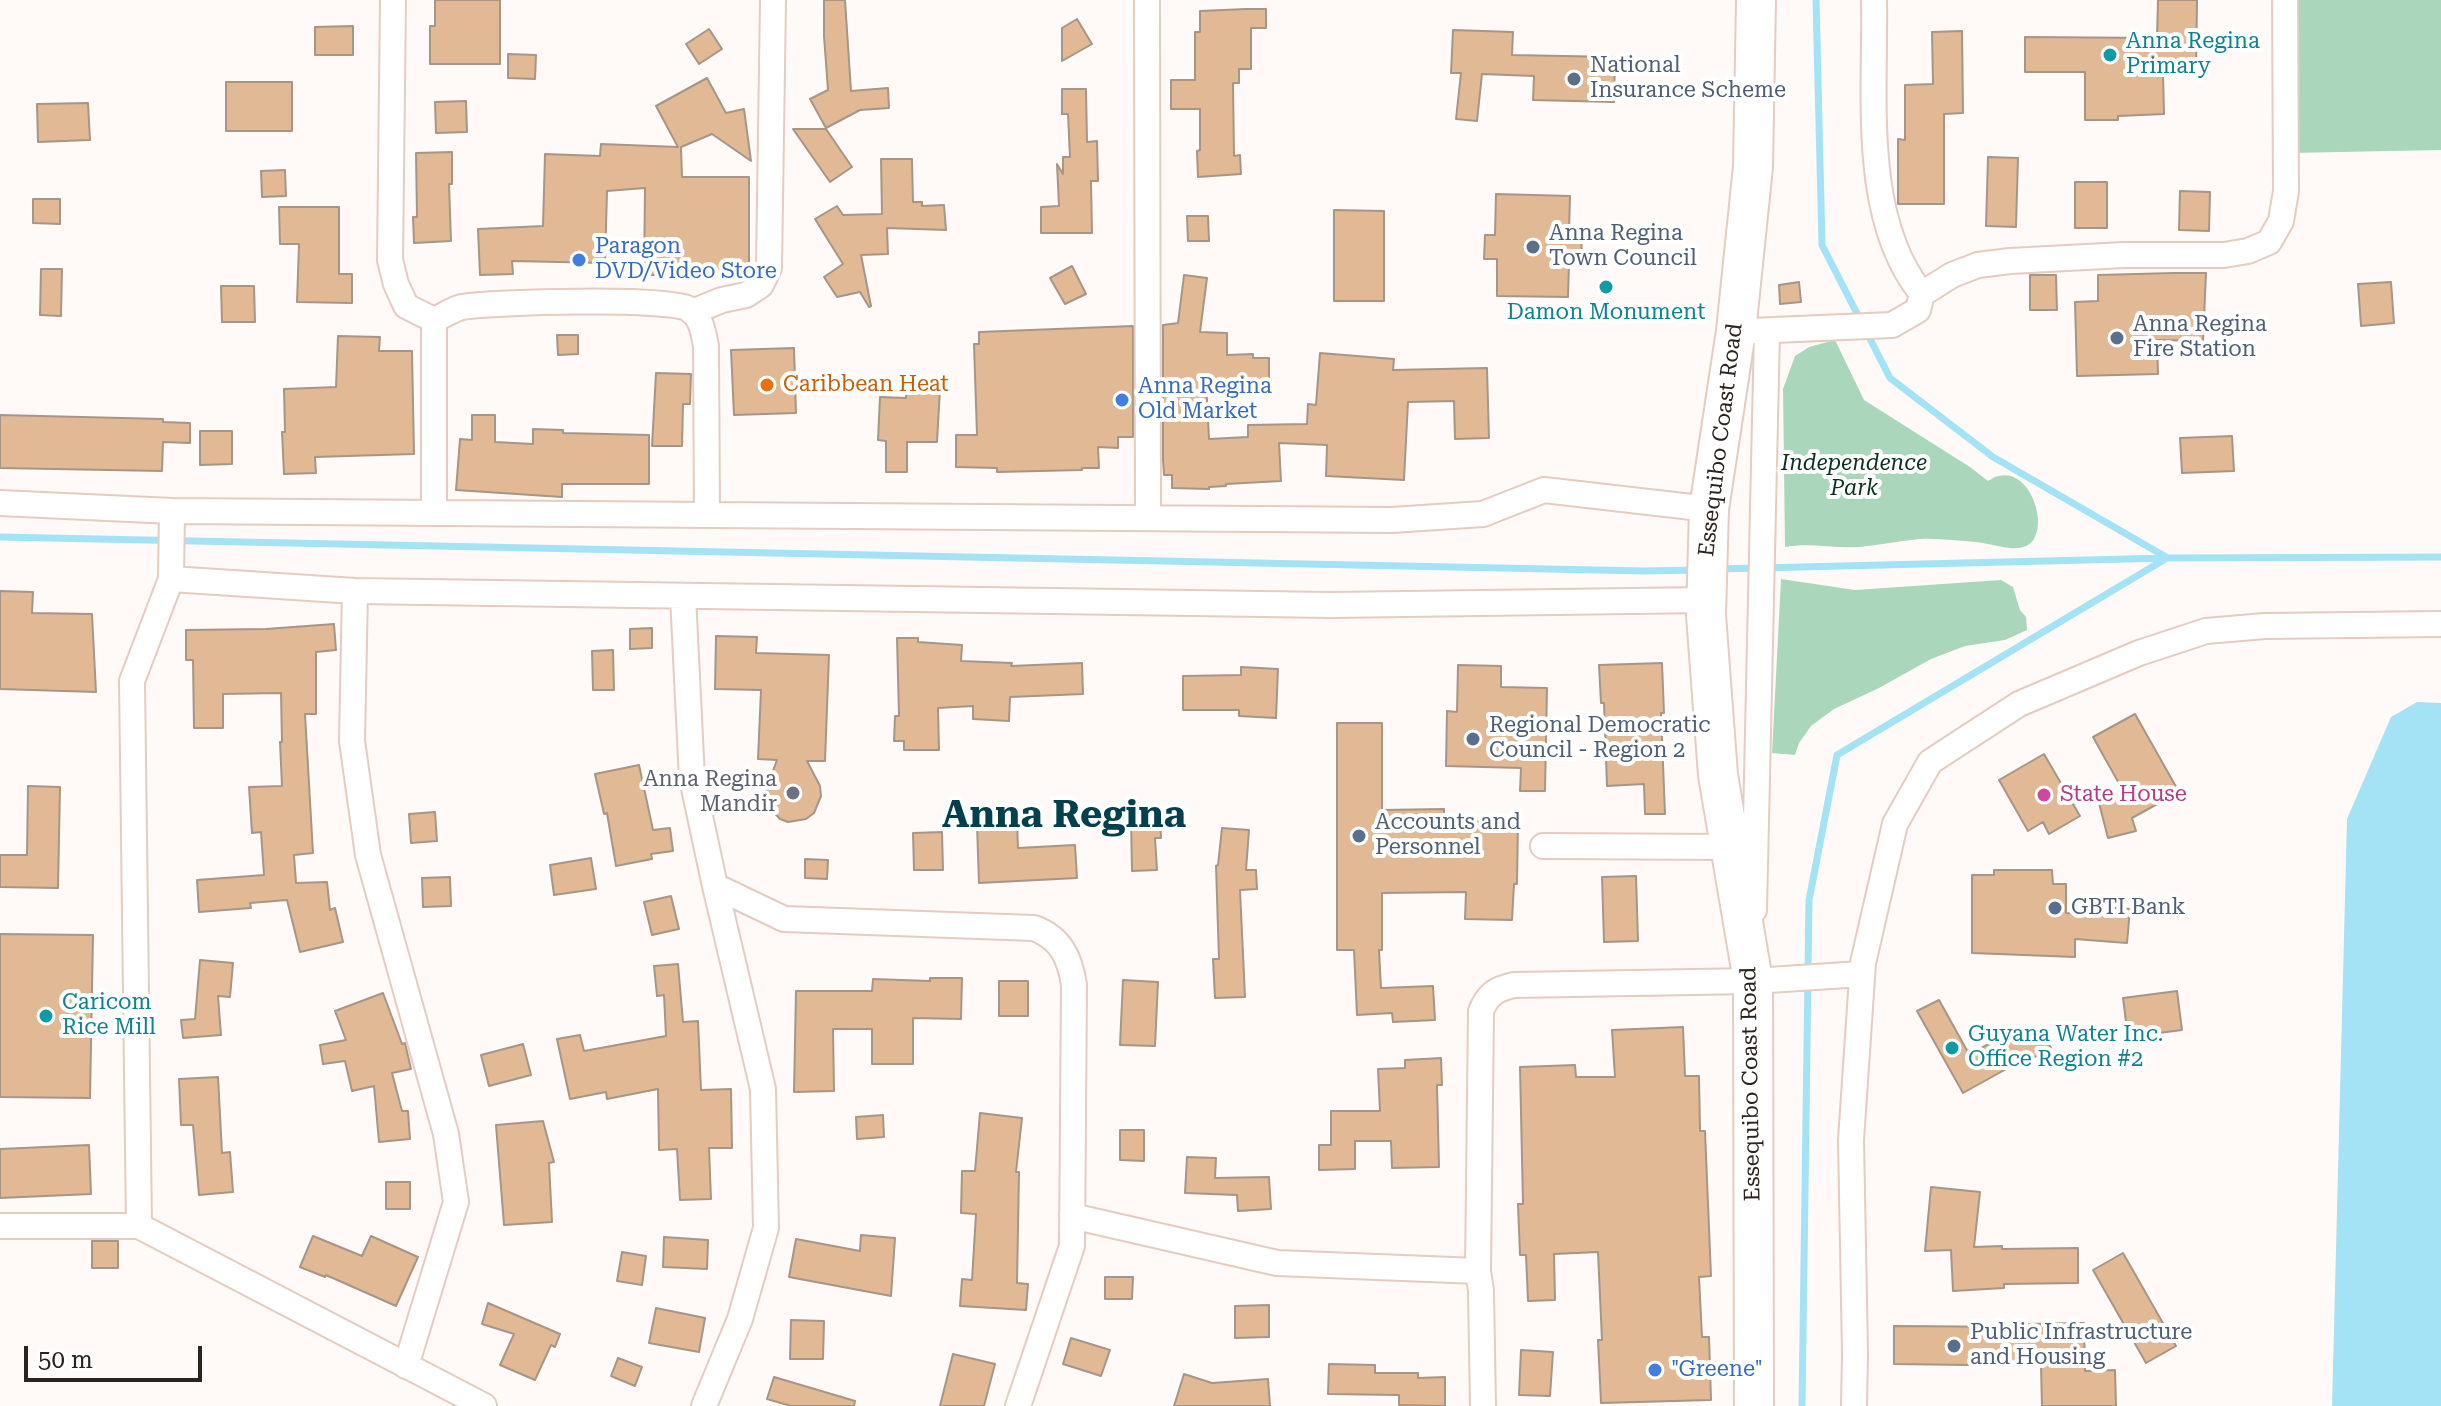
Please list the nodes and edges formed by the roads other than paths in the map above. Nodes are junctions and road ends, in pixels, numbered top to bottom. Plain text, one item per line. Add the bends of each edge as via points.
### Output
1 (393, 0) edge
2 (773, 0) edge
3 (1147, 0) edge
4 (1756, 0) edge
5 (1874, 0) edge
6 (2285, 0) edge
7 (1922, 294) junction
8 (692, 312) junction
9 (434, 320) junction
10 (1751, 331) junction
11 (0, 503) edge
12 (172, 511) junction
13 (434, 513) junction
14 (707, 515) junction
15 (1148, 518) junction
16 (1708, 520) junction
17 (171, 579) junction
18 (355, 591) junction
19 (1706, 592) junction
20 (683, 596) junction
21 (2441, 624) edge
22 (1543, 846) dead end
23 (1730, 847) junction
24 (715, 886) junction
25 (1862, 974) junction
26 (1765, 980) junction
27 (1072, 1216) junction
28 (0, 1226) edge
29 (139, 1226) junction
30 (1478, 1271) junction
31 (406, 1366) junction
32 (484, 1406) edge
33 (704, 1406) edge
34 (1018, 1406) edge
35 (1483, 1406) edge
36 (1754, 1406) edge
37 (1854, 1406) edge

1 - 9 street via 390,260 406,306
2 - 8 street via 769,268 761,285 746,295
3 - 15 street
4 - 10 main road, Essequibo Coast Road
5 - 7 street via 1874,118 1884,221 1909,279
6 - 7 street via 2286,191 2281,221 2269,242 2224,255 2124,255 1978,265
7 - 10 street via 1918,310 1892,325
8 - 9 street via 687,306 661,303 531,302 459,307
8 - 14 street via 700,319 706,346
9 - 13 street
10 - 16 main road, Essequibo Coast Road
10 - 26 street via 1763,518
11 - 12 street
12 - 13 street
12 - 17 street
13 - 14 street
14 - 15 street
15 - 16 street via 1392,520 1483,514 1544,490
16 - 19 main road, Essequibo Coast Road
17 - 18 street
17 - 29 street via 132,681
18 - 20 street
18 - 31 street via 352,741 368,855 446,1134 456,1202
19 - 20 street via 1331,605
19 - 23 main road, Essequibo Coast Road via 1718,775
20 - 24 street via 692,779
21 - 25 street via 2206,631 2019,704 1930,762 1895,824
22 - 23 street
23 - 26 main road, Essequibo Coast Road
24 - 27 street via 784,919 1034,928 1049,934 1066,952 1074,985
24 - 33 street via 763,1089 766,1228 740,1319
25 - 26 street
25 - 37 street via 1851,1140
26 - 30 street via 1514,985 1487,997 1481,1011
26 - 36 main road, Essequibo Coast Road
27 - 30 street via 1277,1263
27 - 34 street via 1072,1246
28 - 29 street
29 - 31 street
30 - 35 street
31 - 32 street

